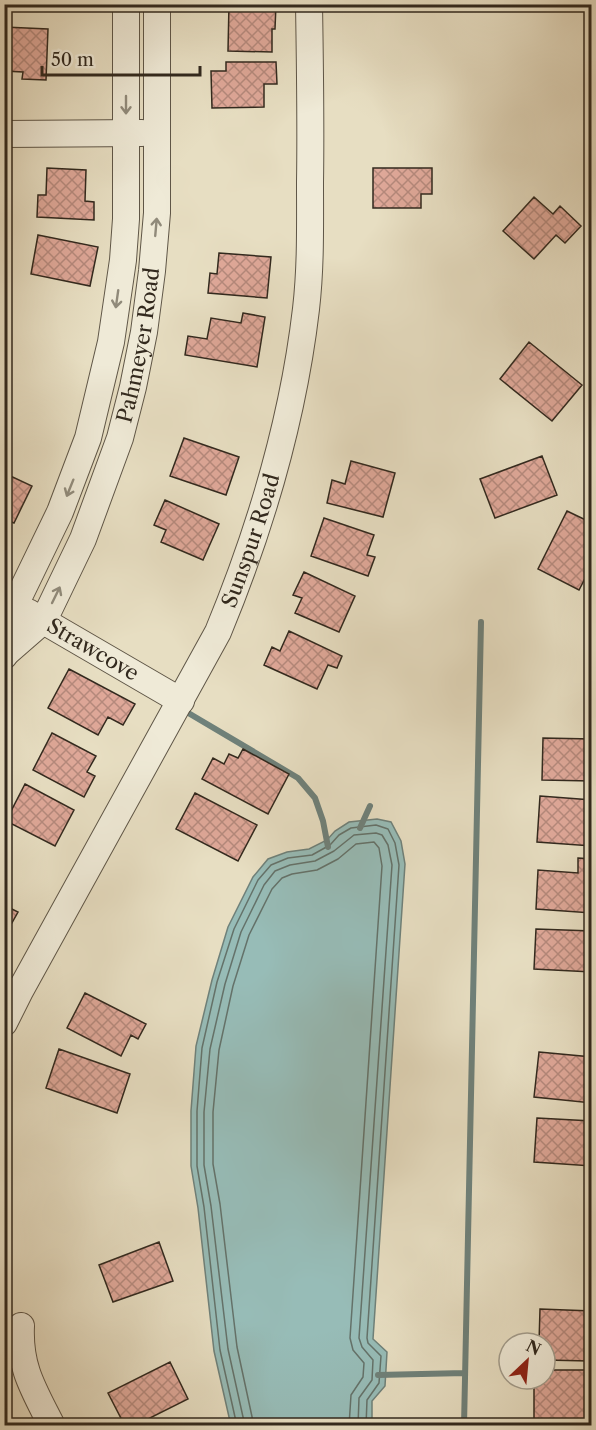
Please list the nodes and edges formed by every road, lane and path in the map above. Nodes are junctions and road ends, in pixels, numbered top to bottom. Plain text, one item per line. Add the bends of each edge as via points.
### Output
1 (126, 4) edge
2 (157, 4) edge
3 (309, 4) edge
4 (158, 133) junction
5 (4, 134) edge
6 (126, 134) junction
7 (10, 601) edge
8 (44, 620) junction
9 (5, 655) edge
10 (181, 701) junction
11 (4, 1023) edge
12 (21, 1326) dead end
13 (52, 1425) edge

1 -> 6 street, Pahmeyer Road
2 - 4 street, Pahmeyer Road
3 - 10 street, Sunspur Road via 310,242 296,381 243,573 218,632
4 - 6 street
8 -> 4 street, Pahmeyer Road via 83,539 120,438 133,387 152,271
5 - 6 street
6 -> 7 street, Pahmeyer Road via 123,260 100,392 72,483
7 - 8 street, Strawcove
7 - 9 street, Pahmeyer Road
8 - 9 street, Pahmeyer Road
8 - 10 street, Strawcove
10 - 11 street, Sunspur Road
12 - 13 street via 21,1358

